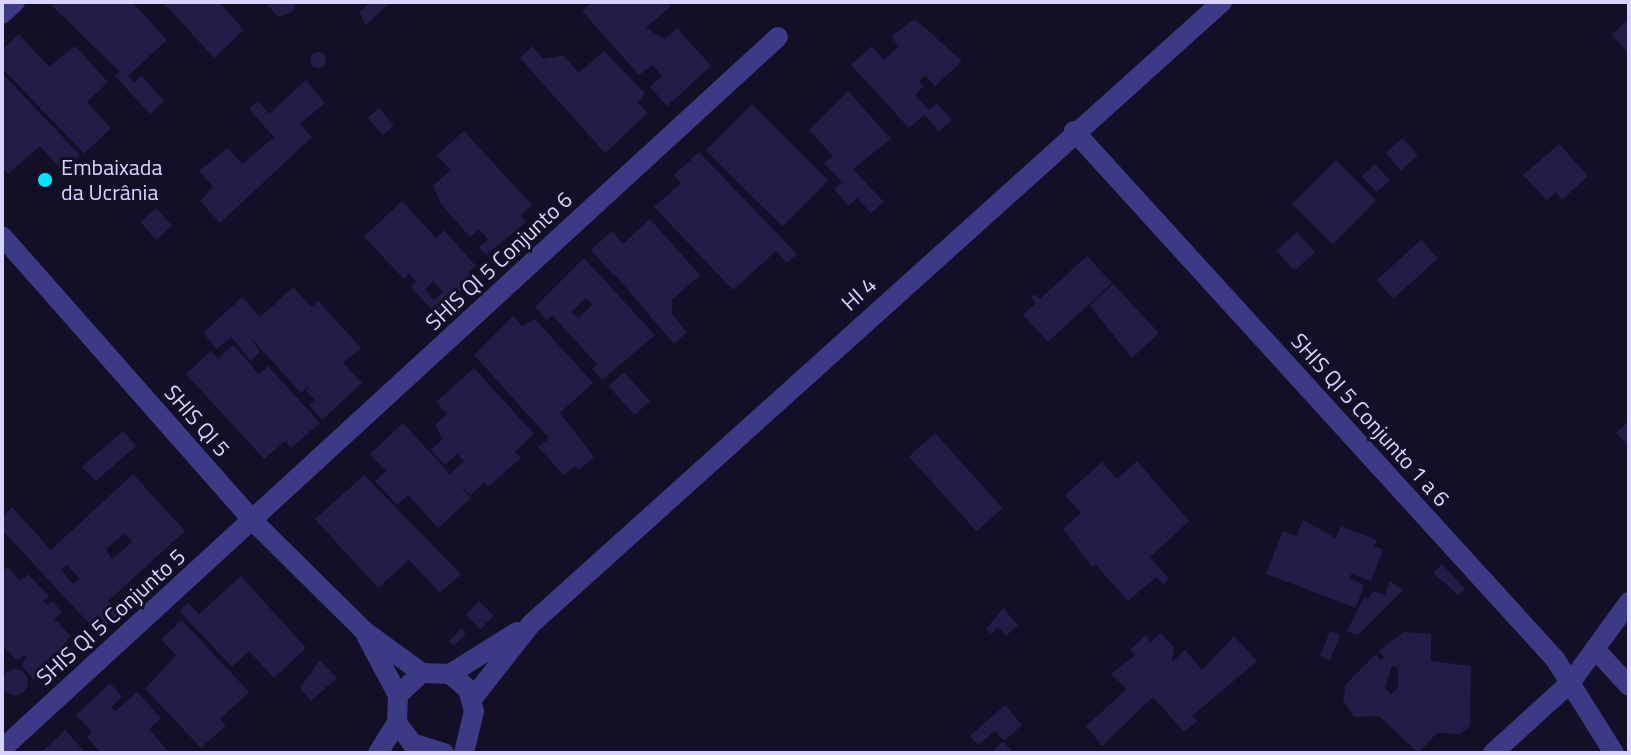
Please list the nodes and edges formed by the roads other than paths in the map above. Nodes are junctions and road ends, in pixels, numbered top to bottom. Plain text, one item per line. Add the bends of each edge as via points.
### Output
1 (15, 2) edge
2 (1222, 2) edge
3 (2, 14) edge
4 (778, 37) dead end
5 (1074, 131) junction
6 (2, 236) edge
7 (252, 520) junction
8 (1629, 602) edge
9 (531, 624) junction
10 (363, 630) junction
11 (1595, 649) junction
12 (422, 673) junction
13 (450, 674) junction
14 (1571, 682) junction
15 (1629, 686) edge
16 (398, 695) junction
17 (472, 699) junction
18 (397, 723) junction
19 (2, 749) edge
20 (430, 752) edge
21 (378, 753) edge
22 (464, 753) edge
23 (1493, 753) edge
24 (1614, 753) edge

1 - 3 street
2 - 5 street, HI 4
4 - 7 street, SHIS QI 5 Conjunto 6
5 - 9 street, HI 4
5 - 14 street, SHIS QI 5 Conjunto 1 a 6 via 1534,635
6 - 7 street, SHIS QI 5
7 - 10 street, SHIS QI 5
7 - 19 street, SHIS QI 5 Conjunto 5
8 - 11 street
9 - 13 street, HI 4
9 - 17 street, HI 4
10 - 12 street, SHIS QI 5
10 - 16 street, SHIS QI 5
11 - 14 street
11 - 15 street
12 - 13 street
12 - 16 street
13 - 17 street
14 - 23 street
14 - 24 street, SHIS QI 5 Conjunto 1 a 6
16 - 18 street
17 - 22 street
18 - 20 street via 412,743
18 - 21 street

